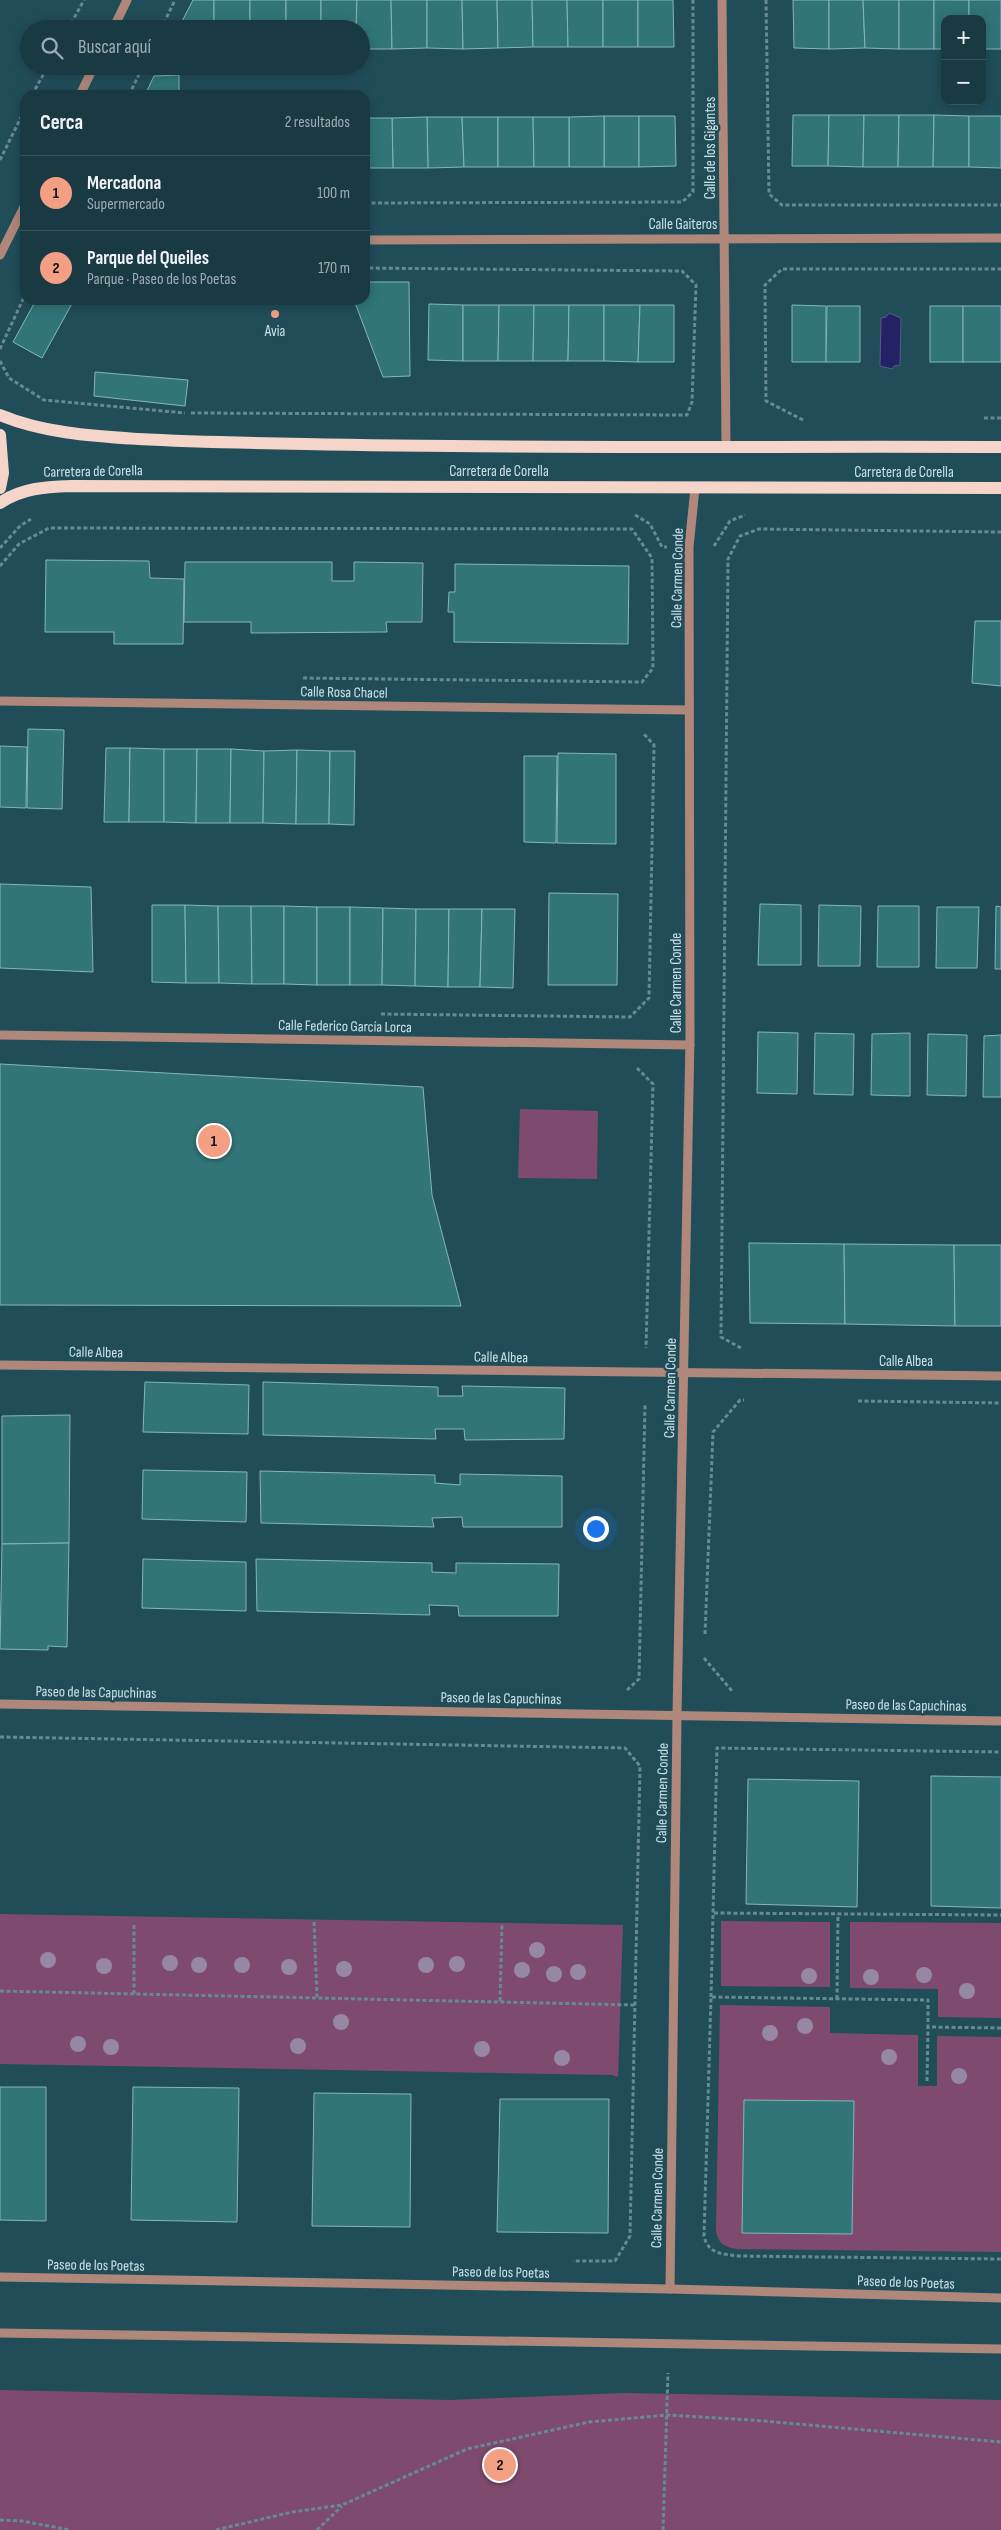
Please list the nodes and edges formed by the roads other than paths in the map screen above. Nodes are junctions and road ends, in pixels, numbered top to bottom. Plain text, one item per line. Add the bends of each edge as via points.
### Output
1 (127, 0) edge
2 (722, 0) edge
3 (117, 20) edge
4 (90, 75) edge
5 (82, 90) edge
6 (20, 215) edge
7 (724, 237) junction
8 (1001, 238) edge
9 (370, 240) edge
10 (0, 255) edge
11 (0, 415) edge
12 (0, 435) edge
13 (726, 446) junction
14 (1001, 446) edge
15 (0, 488) edge
16 (695, 488) junction
17 (1001, 488) edge
18 (0, 503) edge
19 (0, 701) edge
20 (688, 710) junction
21 (0, 1035) edge
22 (690, 1045) junction
23 (0, 1365) edge
24 (684, 1374) junction
25 (1001, 1376) edge
26 (0, 1704) edge
27 (677, 1715) junction
28 (1001, 1721) edge
29 (0, 2277) edge
30 (670, 2289) junction
31 (1001, 2298) edge
32 (0, 2333) edge
33 (1001, 2349) edge

1 - 3 street
2 - 7 street, Calle de los Gigantes
4 - 5 street
6 - 10 street
7 - 8 street, Calle Gaiteros
7 - 9 street, Calle Gaiteros
7 - 13 street, Calle de los Gigantes
11 - 13 main road, Carretera de Corella via 52,430 175,441 442,447
12 - 15 main road via 4,473
13 - 14 main road, Carretera de Corella
16 - 17 main road, Carretera de Corella
16 - 18 main road, Carretera de Corella via 71,486 34,488
16 - 20 street, Calle Carmen Conde via 689,547
19 - 20 street, Calle Rosa Chacel
20 - 22 street, Calle Carmen Conde
21 - 22 street, Calle Federico García Lorca
22 - 24 street, Calle Carmen Conde
23 - 24 street, Calle Albea
24 - 25 street, Calle Albea
24 - 27 street, Calle Carmen Conde
26 - 27 street, Paseo de las Capuchinas
27 - 28 street, Paseo de las Capuchinas
27 - 30 street, Calle Carmen Conde
29 - 30 street, Paseo de los Poetas
30 - 31 street, Paseo de los Poetas
32 - 33 street

